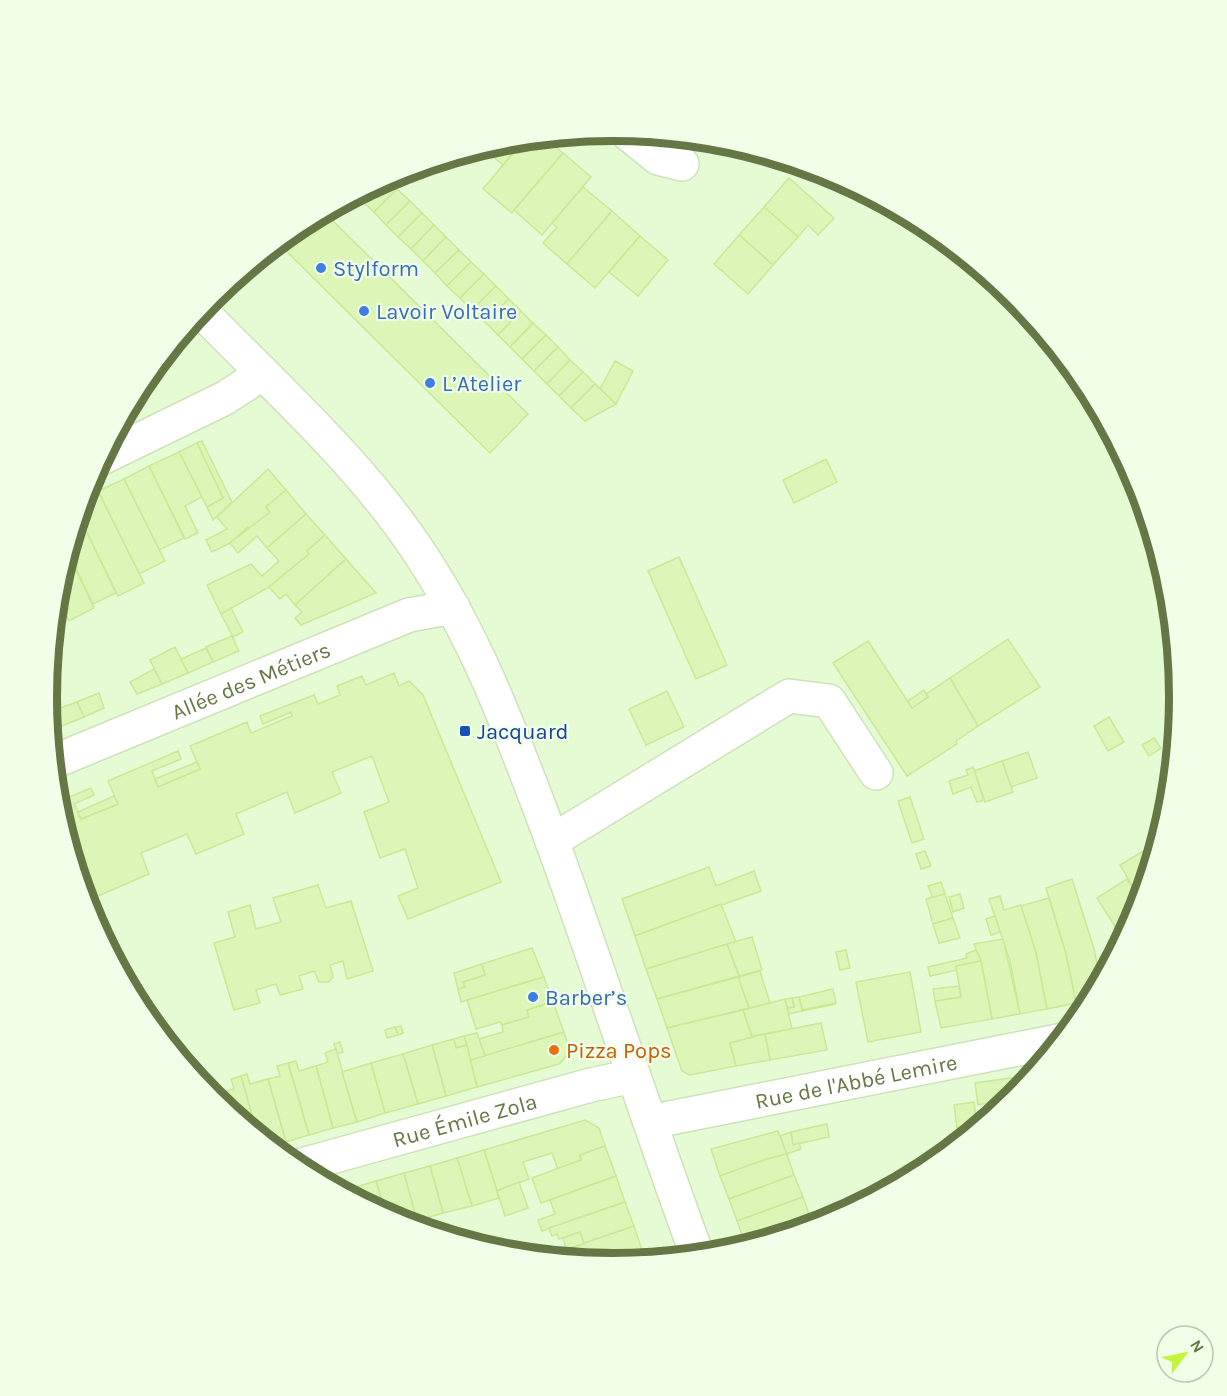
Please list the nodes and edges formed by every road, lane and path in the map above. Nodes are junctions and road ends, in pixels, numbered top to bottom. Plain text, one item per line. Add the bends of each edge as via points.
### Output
1 (639, 142) edge
2 (682, 164) dead end
3 (207, 318) edge
4 (262, 374) junction
5 (114, 452) edge
6 (453, 607) junction
7 (61, 759) edge
8 (876, 773) dead end
9 (552, 842) junction
10 (1050, 1042) edge
11 (633, 1076) junction
12 (650, 1122) junction
13 (308, 1163) edge
14 (695, 1249) edge

1 - 2 street via 658,158
3 - 4 street
4 - 5 street via 242,389
4 - 6 street via 390,512
6 - 7 street, Allée des Métiers via 409,615
6 - 9 street via 505,714
8 - 9 street via 829,701 789,696
9 - 11 street
10 - 12 street, Rue de l'Abbé Lemire
11 - 12 street
11 - 13 street, Rue Émile Zola
12 - 14 street

